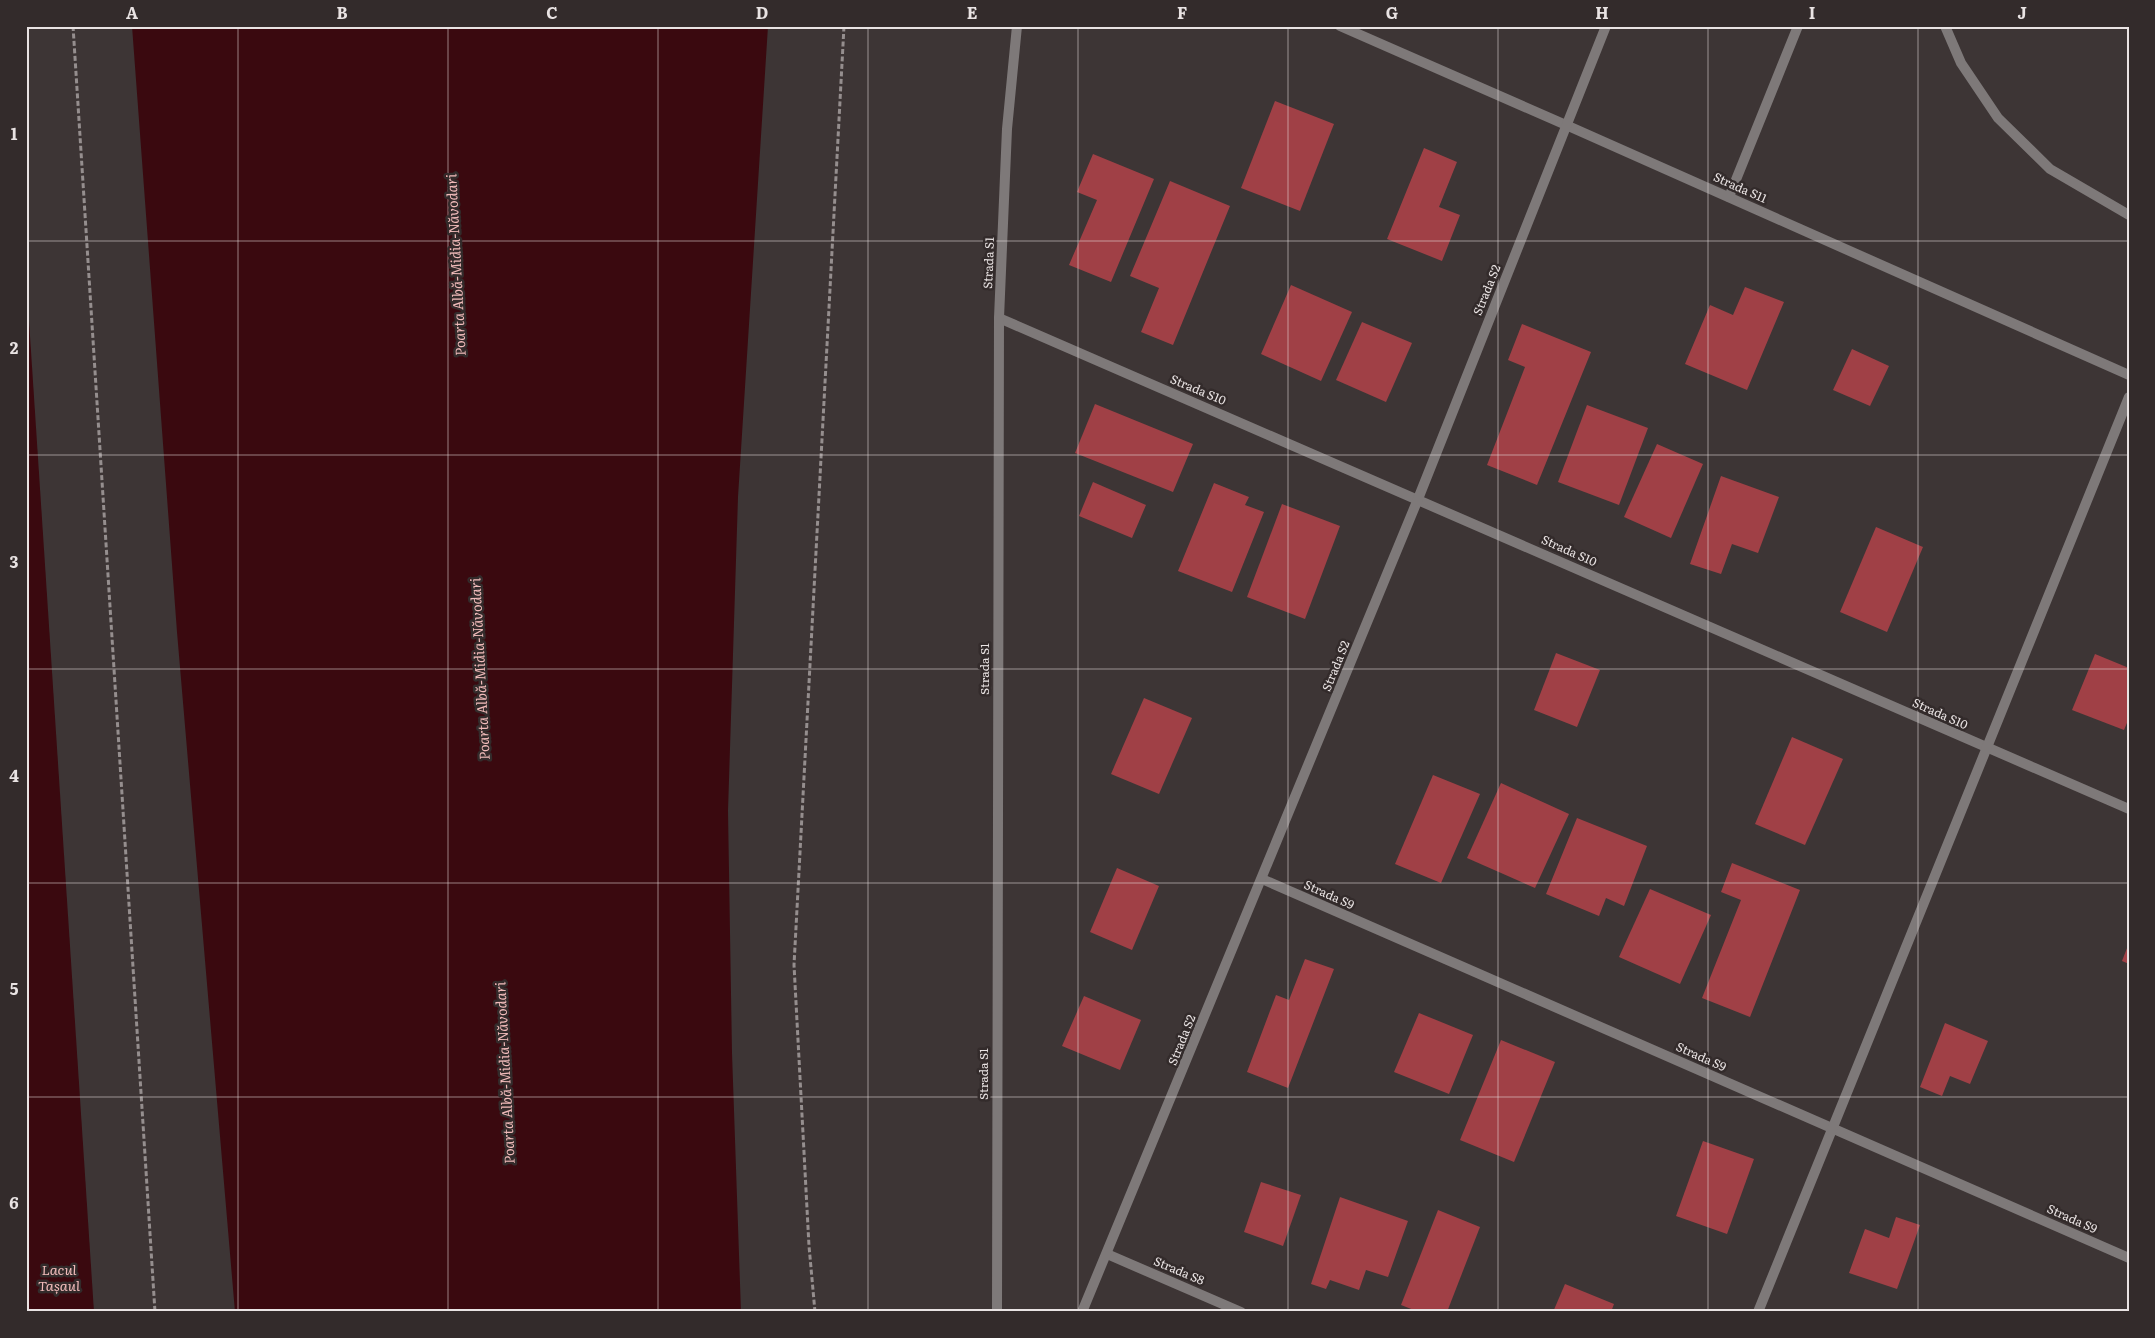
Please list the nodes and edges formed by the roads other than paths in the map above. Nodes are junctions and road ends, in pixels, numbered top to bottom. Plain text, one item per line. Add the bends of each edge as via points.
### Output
1 (1017, 26) edge
2 (1340, 26) edge
3 (1606, 26) edge
4 (1798, 26) edge
5 (1945, 26) edge
6 (1566, 125) junction
7 (1729, 197) junction
8 (2129, 215) edge
9 (999, 318) junction
10 (2129, 375) edge
11 (2129, 397) edge
12 (1418, 499) junction
13 (1987, 748) junction
14 (2129, 809) edge
15 (1262, 879) junction
16 (1833, 1128) junction
17 (1107, 1254) junction
18 (2129, 1258) edge
19 (997, 1312) edge
20 (1082, 1312) edge
21 (1241, 1312) edge
22 (1758, 1312) edge

1 - 9 street, Strada S1 via 1007,129
2 - 6 street, Strada S11
3 - 6 street, Strada S2
4 - 7 street
5 - 8 street via 1961,63 1998,118 2050,169
6 - 7 street, Strada S11
6 - 12 street, Strada S2
7 - 10 street, Strada S11
9 - 12 street, Strada S10
9 - 19 street, Strada S1
11 - 13 street
12 - 13 street, Strada S10
12 - 15 street, Strada S2
13 - 14 street, Strada S10
13 - 16 street
15 - 16 street, Strada S9
15 - 17 street, Strada S2
16 - 18 street, Strada S9
16 - 22 street
17 - 20 street, Strada S2
17 - 21 street, Strada S8

